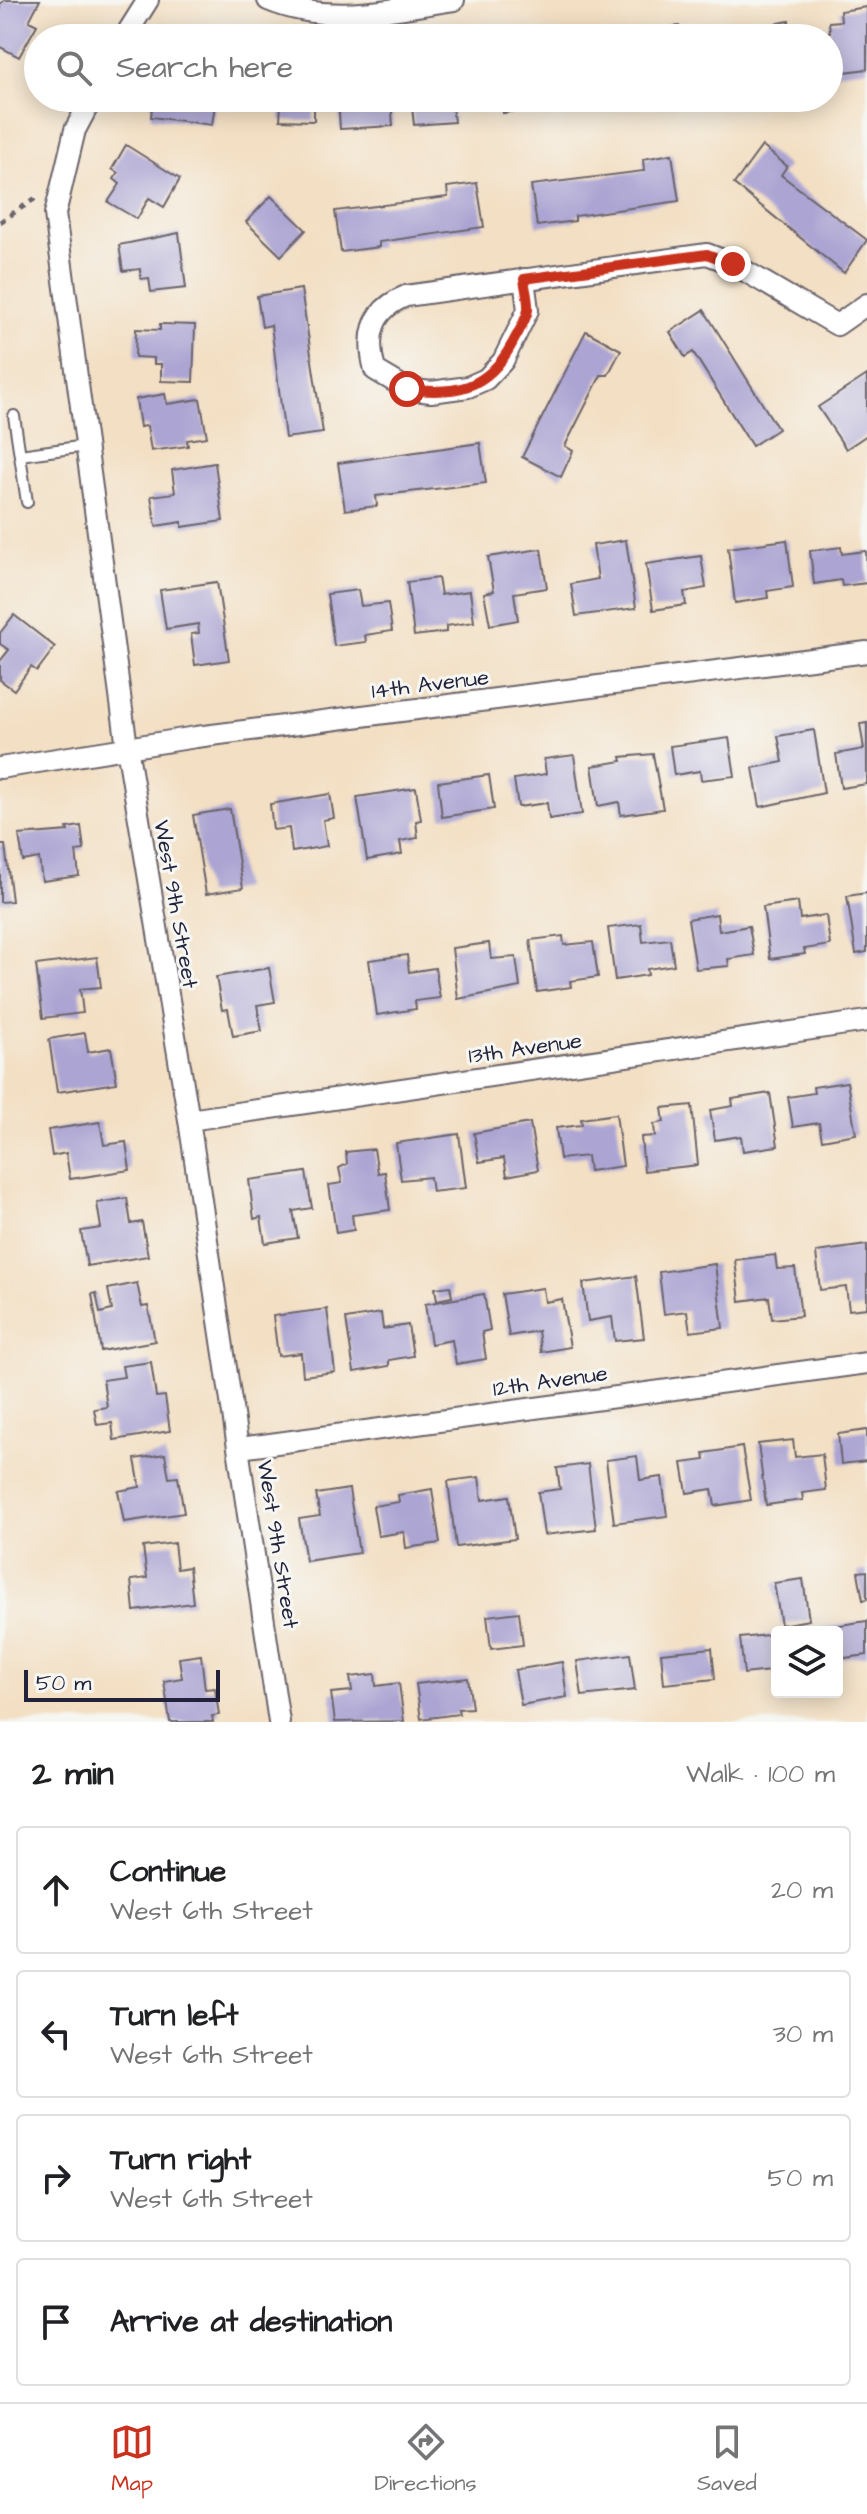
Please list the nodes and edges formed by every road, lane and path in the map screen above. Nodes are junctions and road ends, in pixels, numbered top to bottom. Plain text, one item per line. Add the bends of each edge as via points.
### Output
1 (148, 0) edge
2 (268, 0) edge
3 (454, 0) edge
4 (133, 24) edge
5 (85, 112) edge
6 (63, 180) junction
7 (0, 222) edge
8 (524, 279) junction
9 (867, 304) edge
10 (14, 416) dead end
11 (86, 446) junction
12 (20, 455) junction
13 (27, 502) dead end
14 (867, 652) edge
15 (127, 747) junction
16 (0, 768) edge
17 (867, 1021) edge
18 (189, 1120) junction
19 (867, 1363) edge
20 (240, 1448) junction
21 (279, 1722) edge

1 - 4 street
2 - 3 street via 341,17
5 - 6 street, West 9th Street
6 - 7 path
6 - 11 street, West 9th Street via 55,214
8 - 8 street via 392,301 370,327 375,370 407,389 431,392 486,379 503,361 528,310
8 - 9 street via 707,254 837,325
10 - 12 lane
11 - 12 lane
11 - 15 street, West 9th Street
12 - 13 lane
14 - 15 street, 14th Avenue
15 - 16 street, 14th Avenue
15 - 18 street, West 9th Street
17 - 18 street, 13th Avenue
18 - 20 street, West 9th Street
19 - 20 street, 12th Avenue
20 - 21 street, West 9th Street

